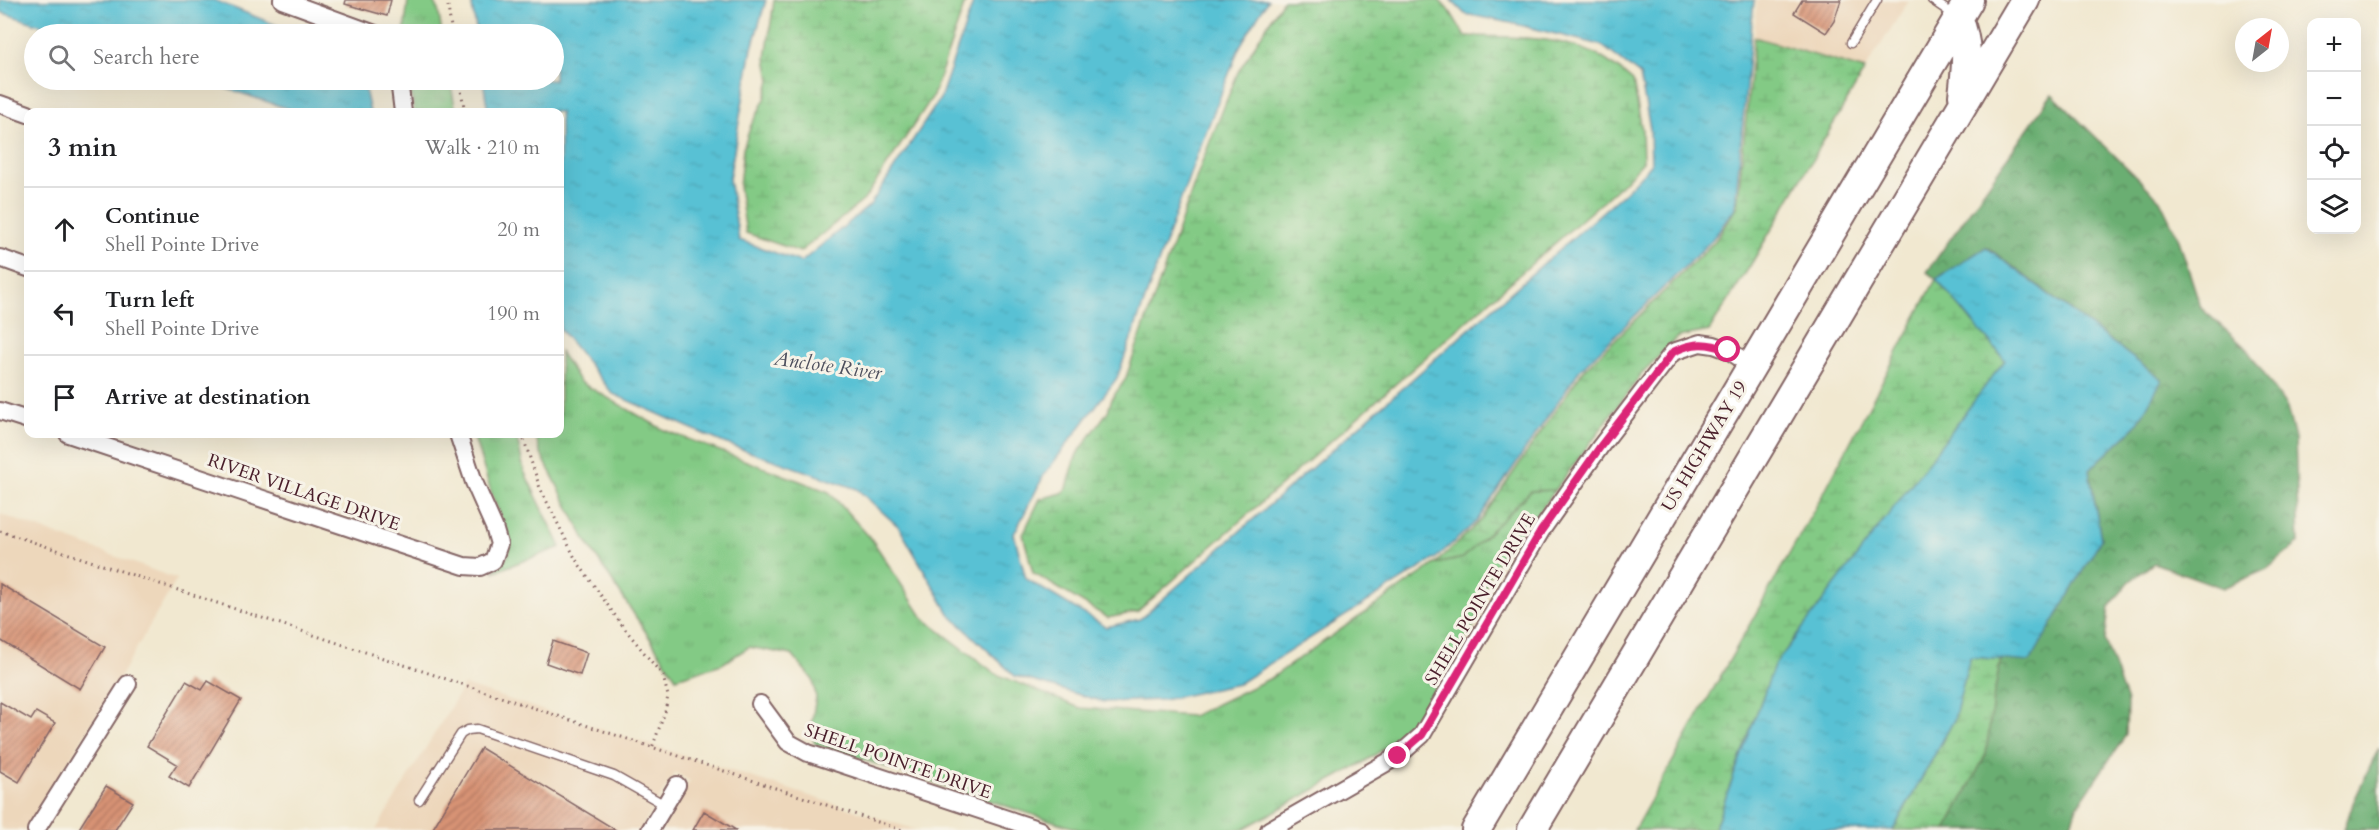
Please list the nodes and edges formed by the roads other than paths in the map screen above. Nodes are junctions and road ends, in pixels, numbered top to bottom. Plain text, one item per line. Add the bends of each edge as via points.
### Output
1 (282, 0) edge
2 (1877, 0) edge
3 (1932, 0) edge
4 (2025, 0) edge
5 (1964, 9) edge
6 (348, 24) edge
7 (1851, 43) dead end
8 (400, 90) edge
9 (0, 104) edge
10 (1962, 104) junction
11 (402, 108) edge
12 (24, 113) edge
13 (0, 258) edge
14 (24, 266) edge
15 (1752, 366) junction
16 (0, 411) edge
17 (24, 419) edge
18 (80, 438) edge
19 (459, 438) edge
20 (128, 684) dead end
21 (760, 704) dead end
22 (677, 785) dead end
23 (419, 800) dead end
24 (665, 806) junction
25 (36, 830) edge
26 (650, 830) edge
27 (1040, 830) edge
28 (1269, 830) edge
29 (1476, 830) edge
30 (1532, 830) edge

1 - 6 street
2 - 7 lane
3 - 5 lane
4 - 10 highway
5 - 10 highway via 1968,52
5 - 15 highway, US HIGHWAY 19
8 - 11 street
9 - 12 street
10 - 30 highway
13 - 14 street
15 - 28 street, SHELL POINTE DRIVE via 1714,345 1700,343 1673,352 1541,531 1422,735 1398,756
15 - 29 highway, US HIGHWAY 19
16 - 17 street
18 - 19 street, RIVER VILLAGE DRIVE via 464,566 480,567 493,561 499,544
20 - 25 street
21 - 27 street, SHELL POINTE DRIVE via 788,742 808,753
22 - 24 street
23 - 24 lane via 461,734 477,729 614,776
24 - 26 street

